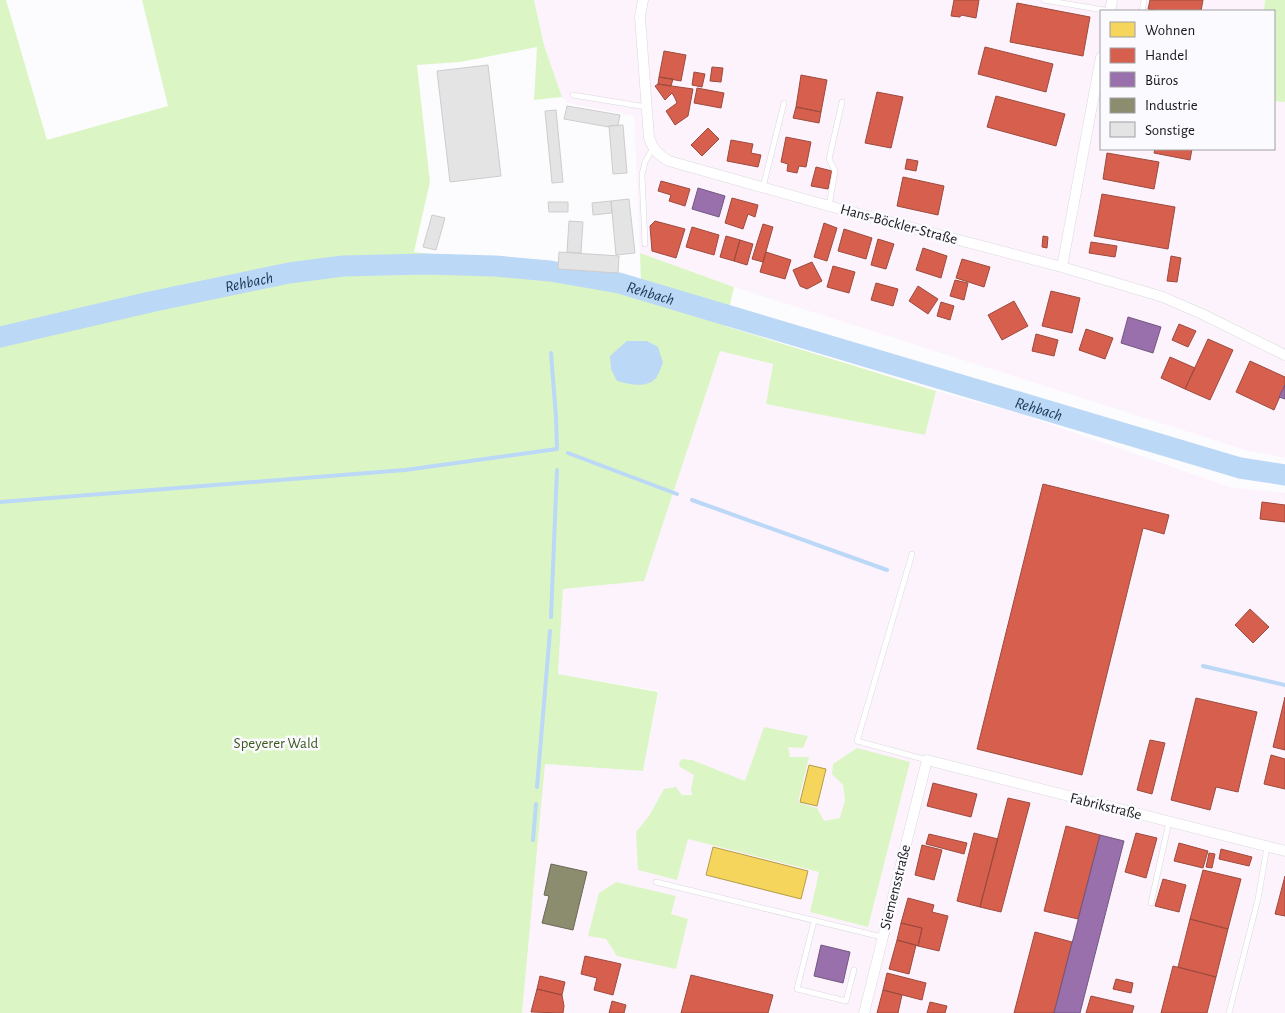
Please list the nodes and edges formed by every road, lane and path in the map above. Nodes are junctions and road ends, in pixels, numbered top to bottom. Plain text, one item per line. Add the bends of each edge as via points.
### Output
1 (643, 0) edge
2 (1044, 0) edge
3 (1104, 10) edge
4 (1100, 62) edge
5 (573, 95) dead end
6 (842, 102) dead end
7 (784, 103) dead end
8 (646, 107) junction
9 (653, 148) junction
10 (764, 187) junction
11 (829, 206) junction
12 (645, 244) dead end
13 (1062, 267) junction
14 (1285, 355) edge
15 (912, 554) dead end
16 (927, 760) junction
17 (1169, 822) junction
18 (1266, 847) junction
19 (1285, 851) edge
20 (656, 882) dead end
21 (1151, 903) dead end
22 (814, 921) junction
23 (882, 937) junction
24 (854, 970) dead end
25 (864, 1013) edge
26 (1229, 1013) edge

1 - 8 street via 640,17
2 - 3 lane
4 - 13 street
5 - 8 lane
6 - 11 lane via 829,159 835,171
7 - 10 lane
8 - 9 street via 648,138
9 - 10 street, Hans-Böckler-Straße via 669,162
9 - 12 lane via 642,175
10 - 11 street, Hans-Böckler-Straße
11 - 13 street, Hans-Böckler-Straße
13 - 14 street, Hans-Böckler-Straße via 1163,297
15 - 16 lane via 857,741
16 - 17 street, Fabrikstraße
16 - 23 street, Siemensstraße
17 - 18 street, Fabrikstraße
17 - 21 lane
18 - 19 street, Fabrikstraße
18 - 26 lane via 1258,899
20 - 22 lane
22 - 23 lane
22 - 24 lane via 797,989 846,1001
23 - 25 street, Siemensstraße

